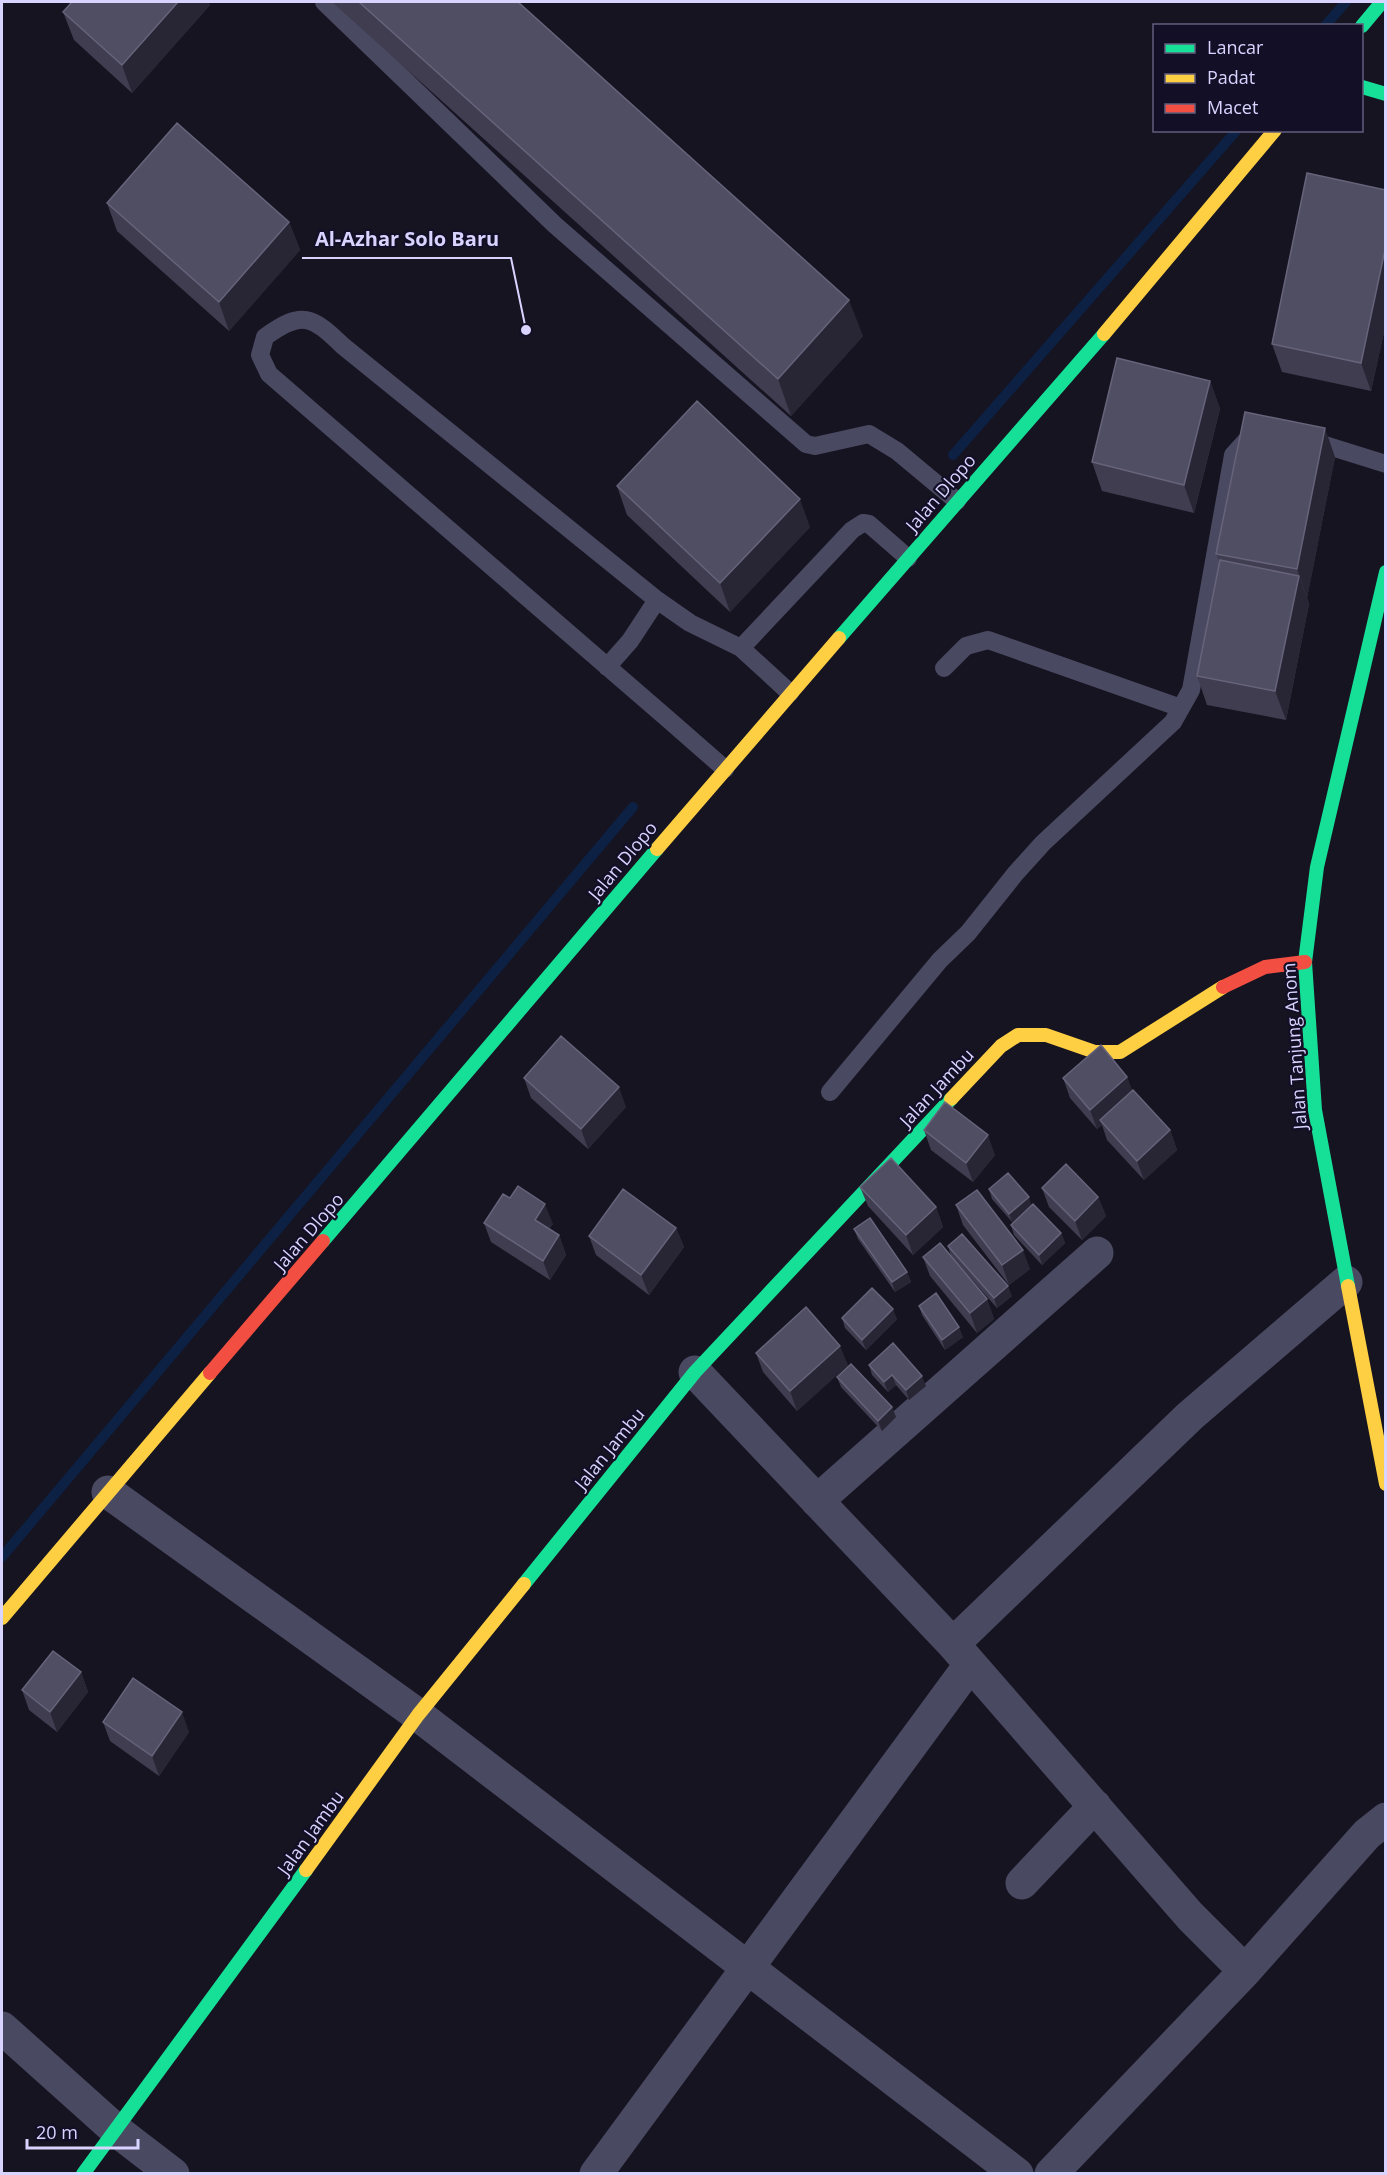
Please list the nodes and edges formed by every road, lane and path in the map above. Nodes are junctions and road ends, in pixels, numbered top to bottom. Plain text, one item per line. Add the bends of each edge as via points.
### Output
1 (324, 2) edge
2 (1382, 2) edge
3 (1363, 25) edge
4 (1363, 87) edge
5 (1386, 94) edge
6 (1273, 132) edge
7 (1269, 432) edge
8 (1294, 435) edge
9 (1386, 464) edge
10 (957, 501) junction
11 (908, 558) junction
12 (1386, 572) edge
13 (657, 600) junction
14 (741, 648) junction
15 (607, 667) junction
16 (944, 668) dead end
17 (790, 693) junction
18 (1181, 708) junction
19 (725, 769) junction
20 (1305, 962) junction
21 (831, 1092) dead end
22 (1097, 1252) dead end
23 (1346, 1282) junction
24 (695, 1372) junction
25 (1386, 1484) edge
26 (108, 1492) junction
27 (817, 1500) junction
28 (2, 1618) edge
29 (962, 1655) junction
30 (418, 1715) junction
31 (1095, 1806) junction
32 (1386, 1819) edge
33 (1022, 1883) dead end
34 (749, 1968) junction
35 (1245, 1971) junction
36 (2, 2028) edge
37 (117, 2131) junction
38 (83, 2174) edge
39 (173, 2174) edge
40 (596, 2174) edge
41 (1017, 2174) edge
42 (1051, 2174) edge

1 - 10 lane via 555,225 806,444 815,446 870,434
2 - 3 street
4 - 5 street
6 - 10 street, Jalan Dlopo via 1162,267
7 - 18 lane via 1251,434 1233,455 1201,645 1191,690
8 - 9 lane
10 - 11 street, Jalan Dlopo
11 - 14 lane via 863,523
11 - 17 street, Jalan Dlopo
12 - 20 street, Jalan Tanjung Anom via 1317,867
13 - 14 lane via 690,623
13 - 15 lane
13 - 15 lane via 321,325 309,318 295,319 265,337 260,355 268,374
14 - 17 lane
15 - 19 lane
16 - 18 lane via 966,646 988,640
17 - 19 street, Jalan Dlopo
18 - 21 lane via 1150,746 1043,843
19 - 26 street, Jalan Dlopo
20 - 23 street, Jalan Tanjung Anom via 1315,1110
20 - 24 street, Jalan Jambu via 1265,967 1235,979 1110,1055 1040,1034 1020,1034 1000,1046
22 - 27 street
23 - 25 street, Jalan Tanjung Anom
23 - 29 street via 1190,1416
24 - 27 street
24 - 30 street, Jalan Jambu
26 - 28 street, Jalan Dlopo
26 - 30 street
27 - 29 street
29 - 31 street
29 - 34 street
30 - 34 street
30 - 37 street, Jalan Jambu
31 - 33 street
31 - 35 street via 1190,1916
32 - 35 street via 1367,1834
34 - 40 street
34 - 41 street
35 - 42 street
36 - 37 street
37 - 38 street, Jalan Jambu
37 - 39 street

